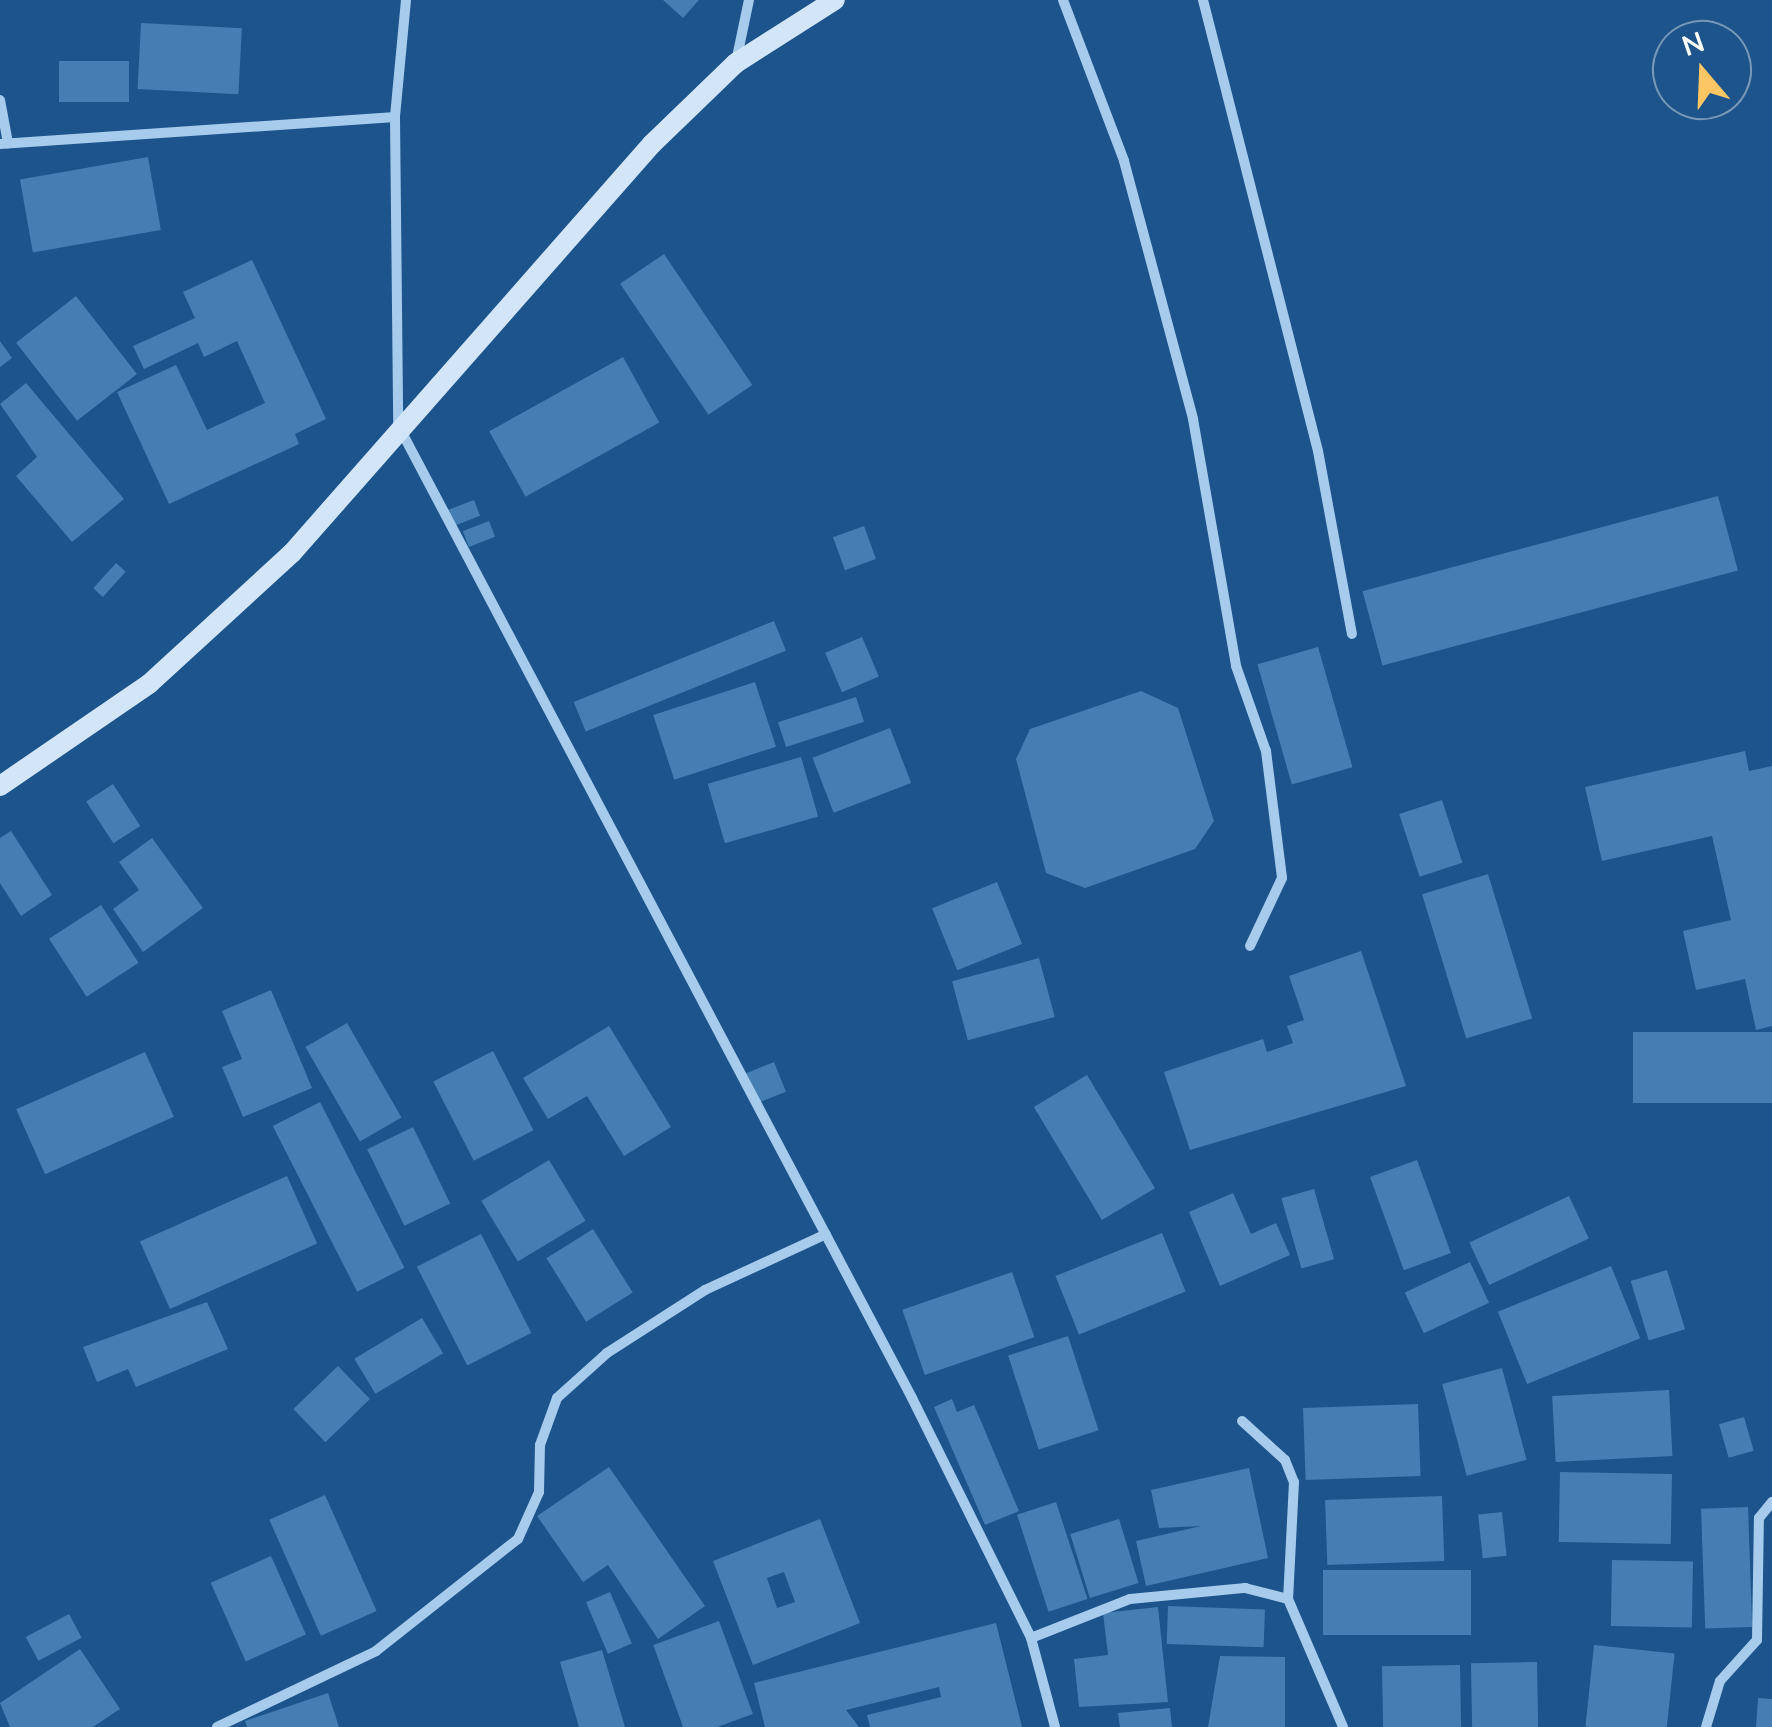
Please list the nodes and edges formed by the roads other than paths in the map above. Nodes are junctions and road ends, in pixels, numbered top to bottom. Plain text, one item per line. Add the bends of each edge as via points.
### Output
1 (406, 0) edge
2 (750, 0) edge
3 (835, 0) edge
4 (1062, 0) edge
5 (1203, 0) edge
6 (736, 63) junction
7 (0, 100) edge
8 (395, 118) junction
9 (4, 143) edge
10 (398, 426) junction
11 (1352, 634) dead end
12 (0, 786) edge
13 (1250, 946) dead end
14 (826, 1234) junction
15 (1242, 1421) dead end
16 (1772, 1502) edge
17 (1288, 1599) junction
18 (1030, 1638) junction
19 (217, 1727) edge
20 (1055, 1727) edge
21 (1344, 1727) edge
22 (1706, 1727) edge

1 - 8 street
2 - 6 street
3 - 6 main road
4 - 13 street via 1124,161 1194,419 1236,666 1266,751 1282,878
5 - 11 street via 1318,451
6 - 10 main road
7 - 9 street
8 - 9 street
8 - 10 street
10 - 12 main road via 292,554 149,684
10 - 14 street
14 - 18 street
14 - 19 street via 705,1290 607,1354 557,1398 540,1445 539,1492 518,1539 376,1651
15 - 17 street via 1285,1460 1294,1482
16 - 22 street via 1759,1518 1757,1640 1720,1681
17 - 18 street via 1245,1588 1130,1599
17 - 21 street
18 - 20 street

